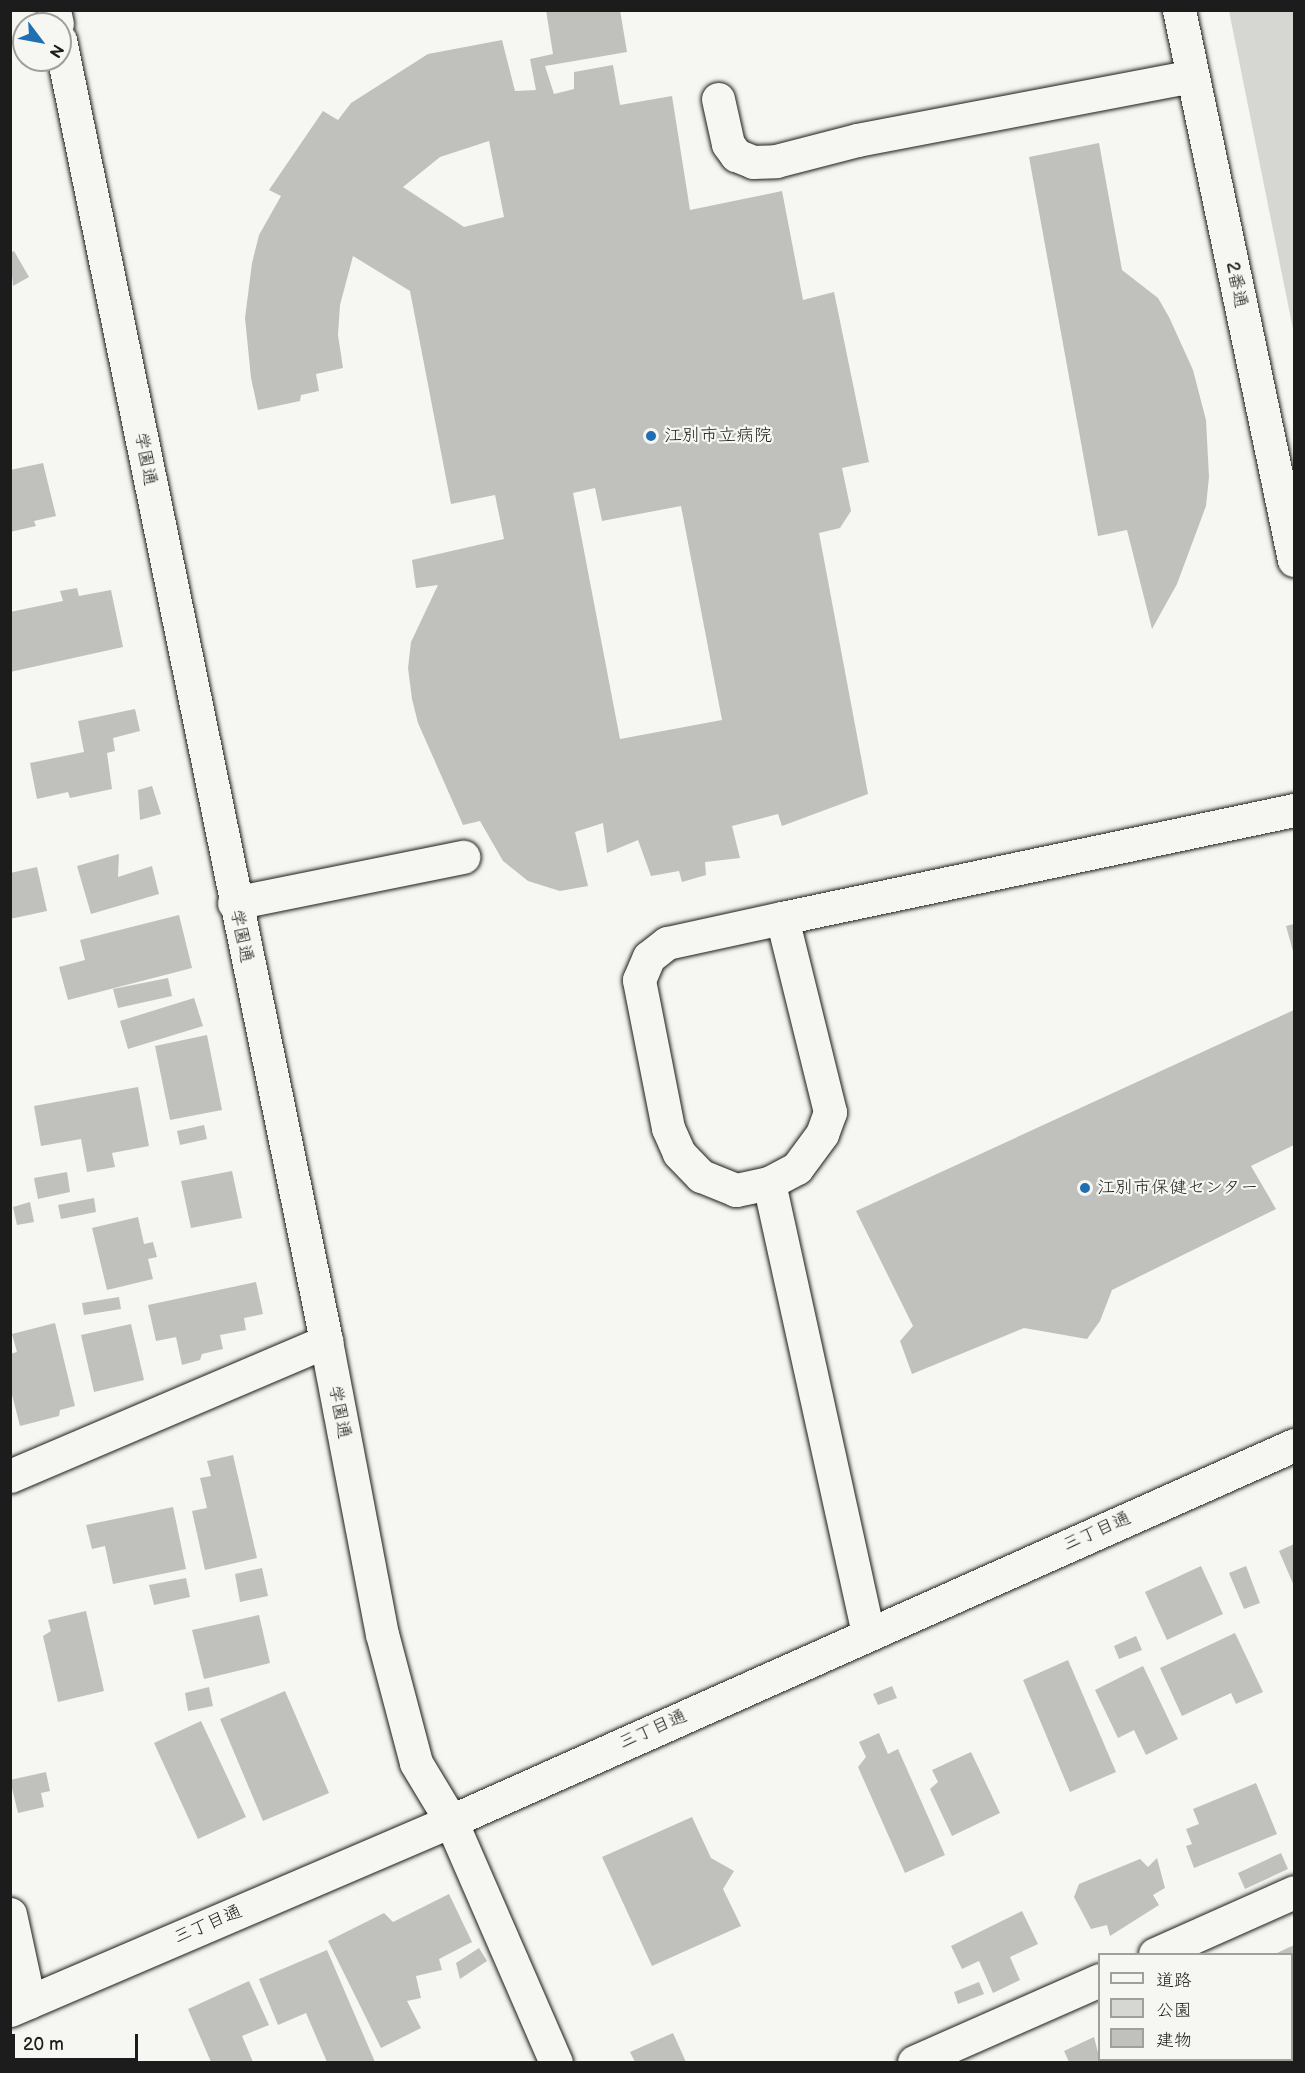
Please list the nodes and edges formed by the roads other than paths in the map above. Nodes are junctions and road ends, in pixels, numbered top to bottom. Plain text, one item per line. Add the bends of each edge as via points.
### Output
1 (1179, 10) edge
2 (66, 72) edge
3 (1192, 76) junction
4 (718, 99) dead end
5 (1294, 560) edge
6 (1294, 810) edge
7 (464, 857) dead end
8 (234, 903) junction
9 (782, 918) junction
10 (770, 1183) junction
11 (326, 1341) junction
12 (1294, 1445) edge
13 (10, 1476) edge
14 (868, 1633) junction
15 (451, 1821) junction
16 (1294, 1892) edge
17 (10, 1914) edge
18 (1157, 1953) edge
19 (1098, 1981) edge
20 (20, 2006) edge
21 (556, 2062) edge
22 (914, 2062) edge

1 - 3 street, 2番通
2 - 8 street, 学園通
3 - 4 street via 857,140 776,161 753,162 736,155 728,144
3 - 5 street, 2番通
6 - 9 street
7 - 8 street
8 - 11 street, 学園通
9 - 10 street via 830,1112 808,1155 797,1168
9 - 10 street via 667,943 649,957 639,981 668,1128 679,1153 701,1176 736,1191
10 - 14 street
11 - 13 street
11 - 15 street, 学園通 via 382,1634 408,1740 416,1763
12 - 14 street, 三丁目通
14 - 15 street, 三丁目通
15 - 20 street, 三丁目通
15 - 21 street, 学園通
16 - 18 street
17 - 20 street
19 - 22 street

